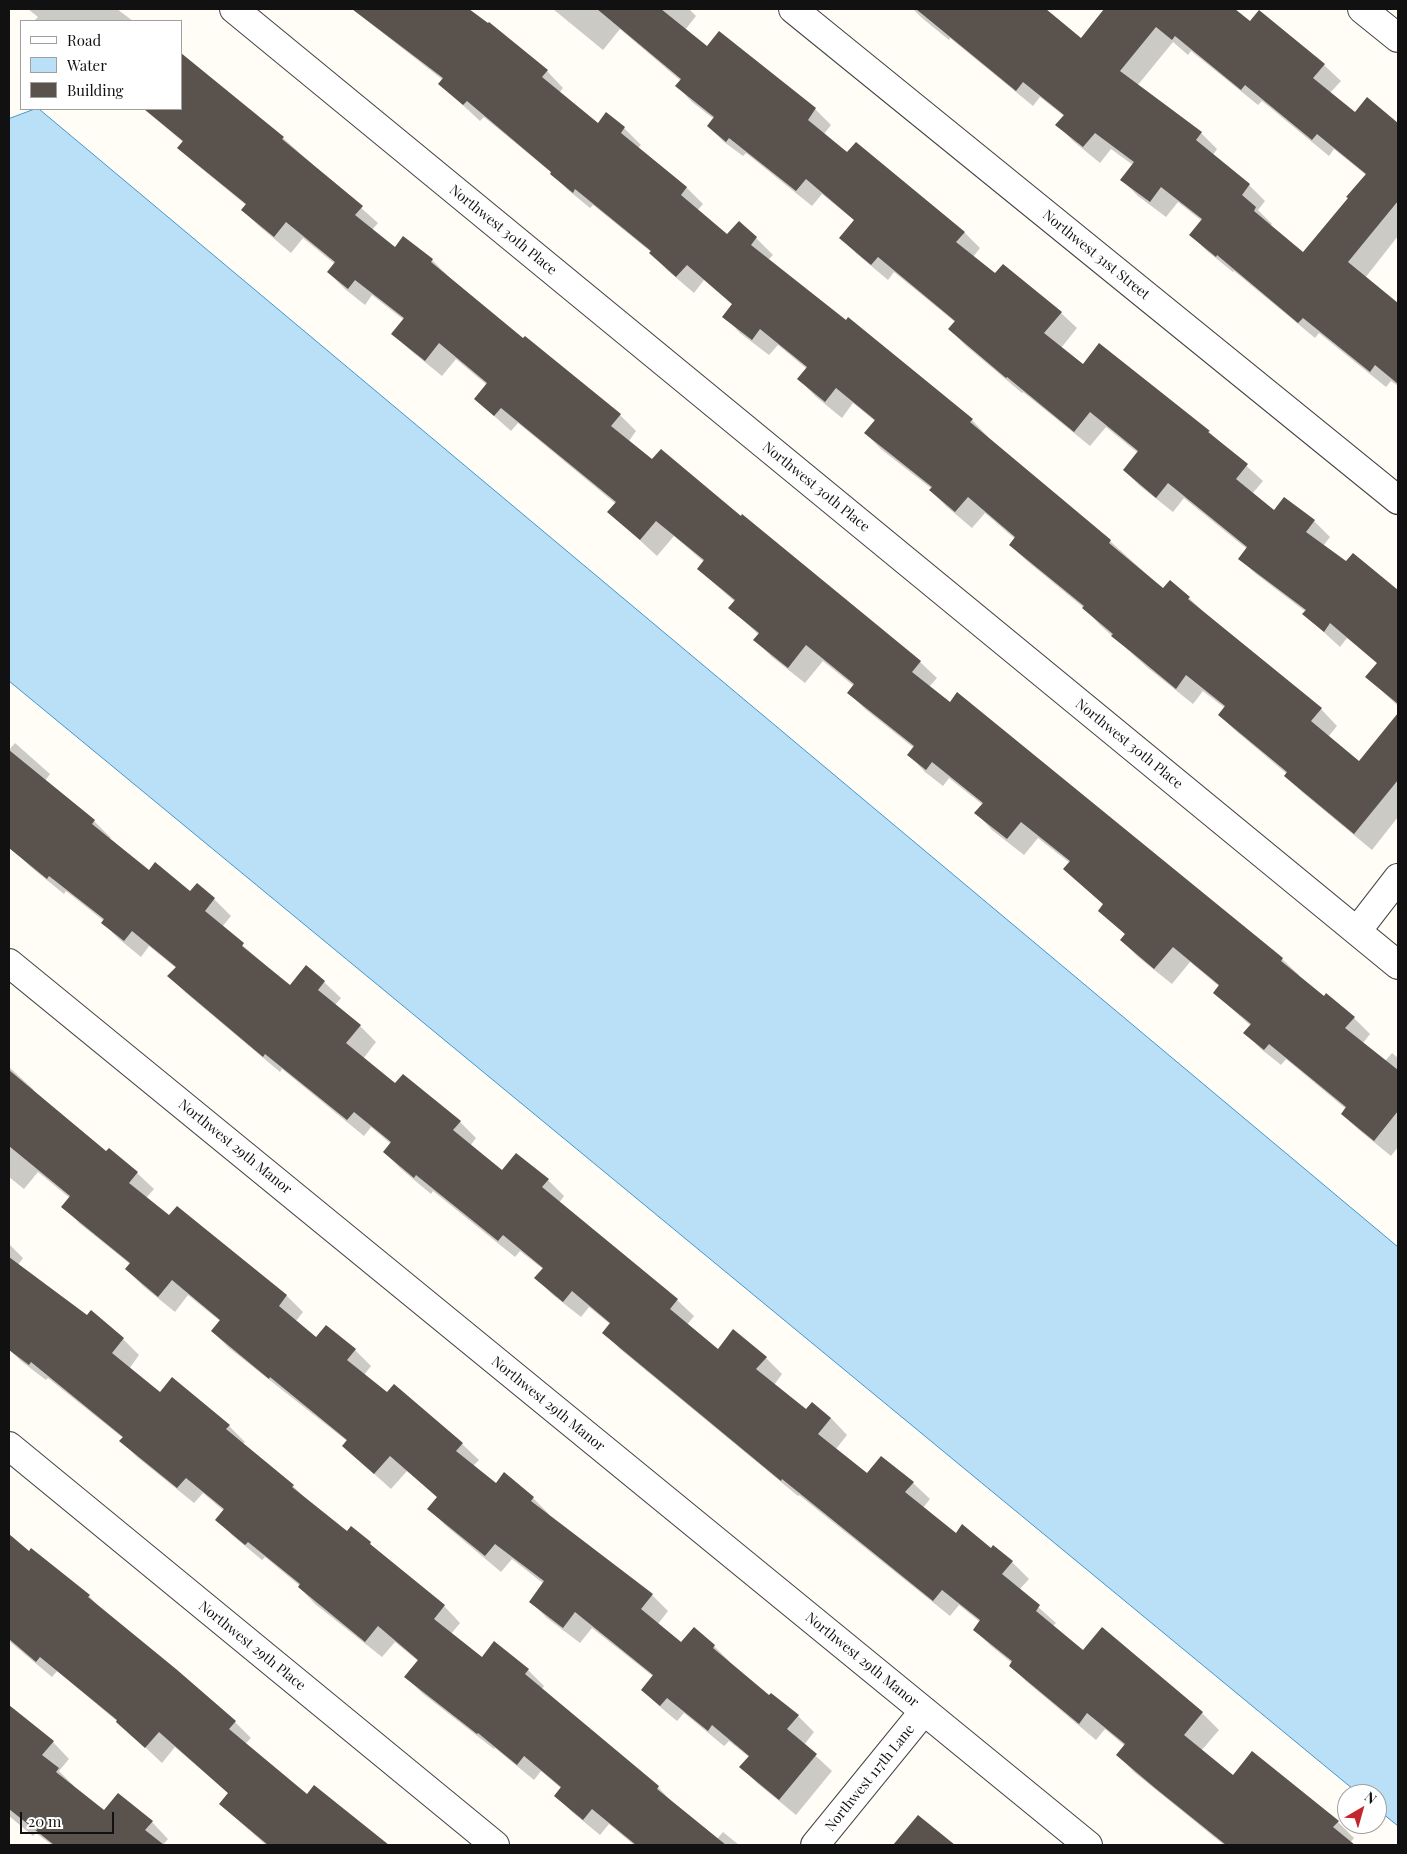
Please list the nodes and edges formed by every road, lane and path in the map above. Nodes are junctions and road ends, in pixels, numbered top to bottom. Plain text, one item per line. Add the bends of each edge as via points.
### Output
1 (234, 9) edge
2 (793, 9) edge
3 (1362, 9) edge
4 (1398, 38) edge
5 (1398, 500) edge
6 (1398, 878) edge
7 (1357, 931) junction
8 (9, 963) edge
9 (1398, 965) edge
10 (9, 1446) edge
11 (924, 1711) junction
12 (495, 1845) edge
13 (815, 1845) edge
14 (1088, 1845) edge

1 - 7 street, Northwest 30th Place
2 - 5 street, Northwest 31st Street
3 - 4 street
6 - 7 street
7 - 9 street, Northwest 30th Place
8 - 11 street, Northwest 29th Manor
10 - 12 street, Northwest 29th Place
11 - 13 street, Northwest 117th Lane
11 - 14 street, Northwest 29th Manor

